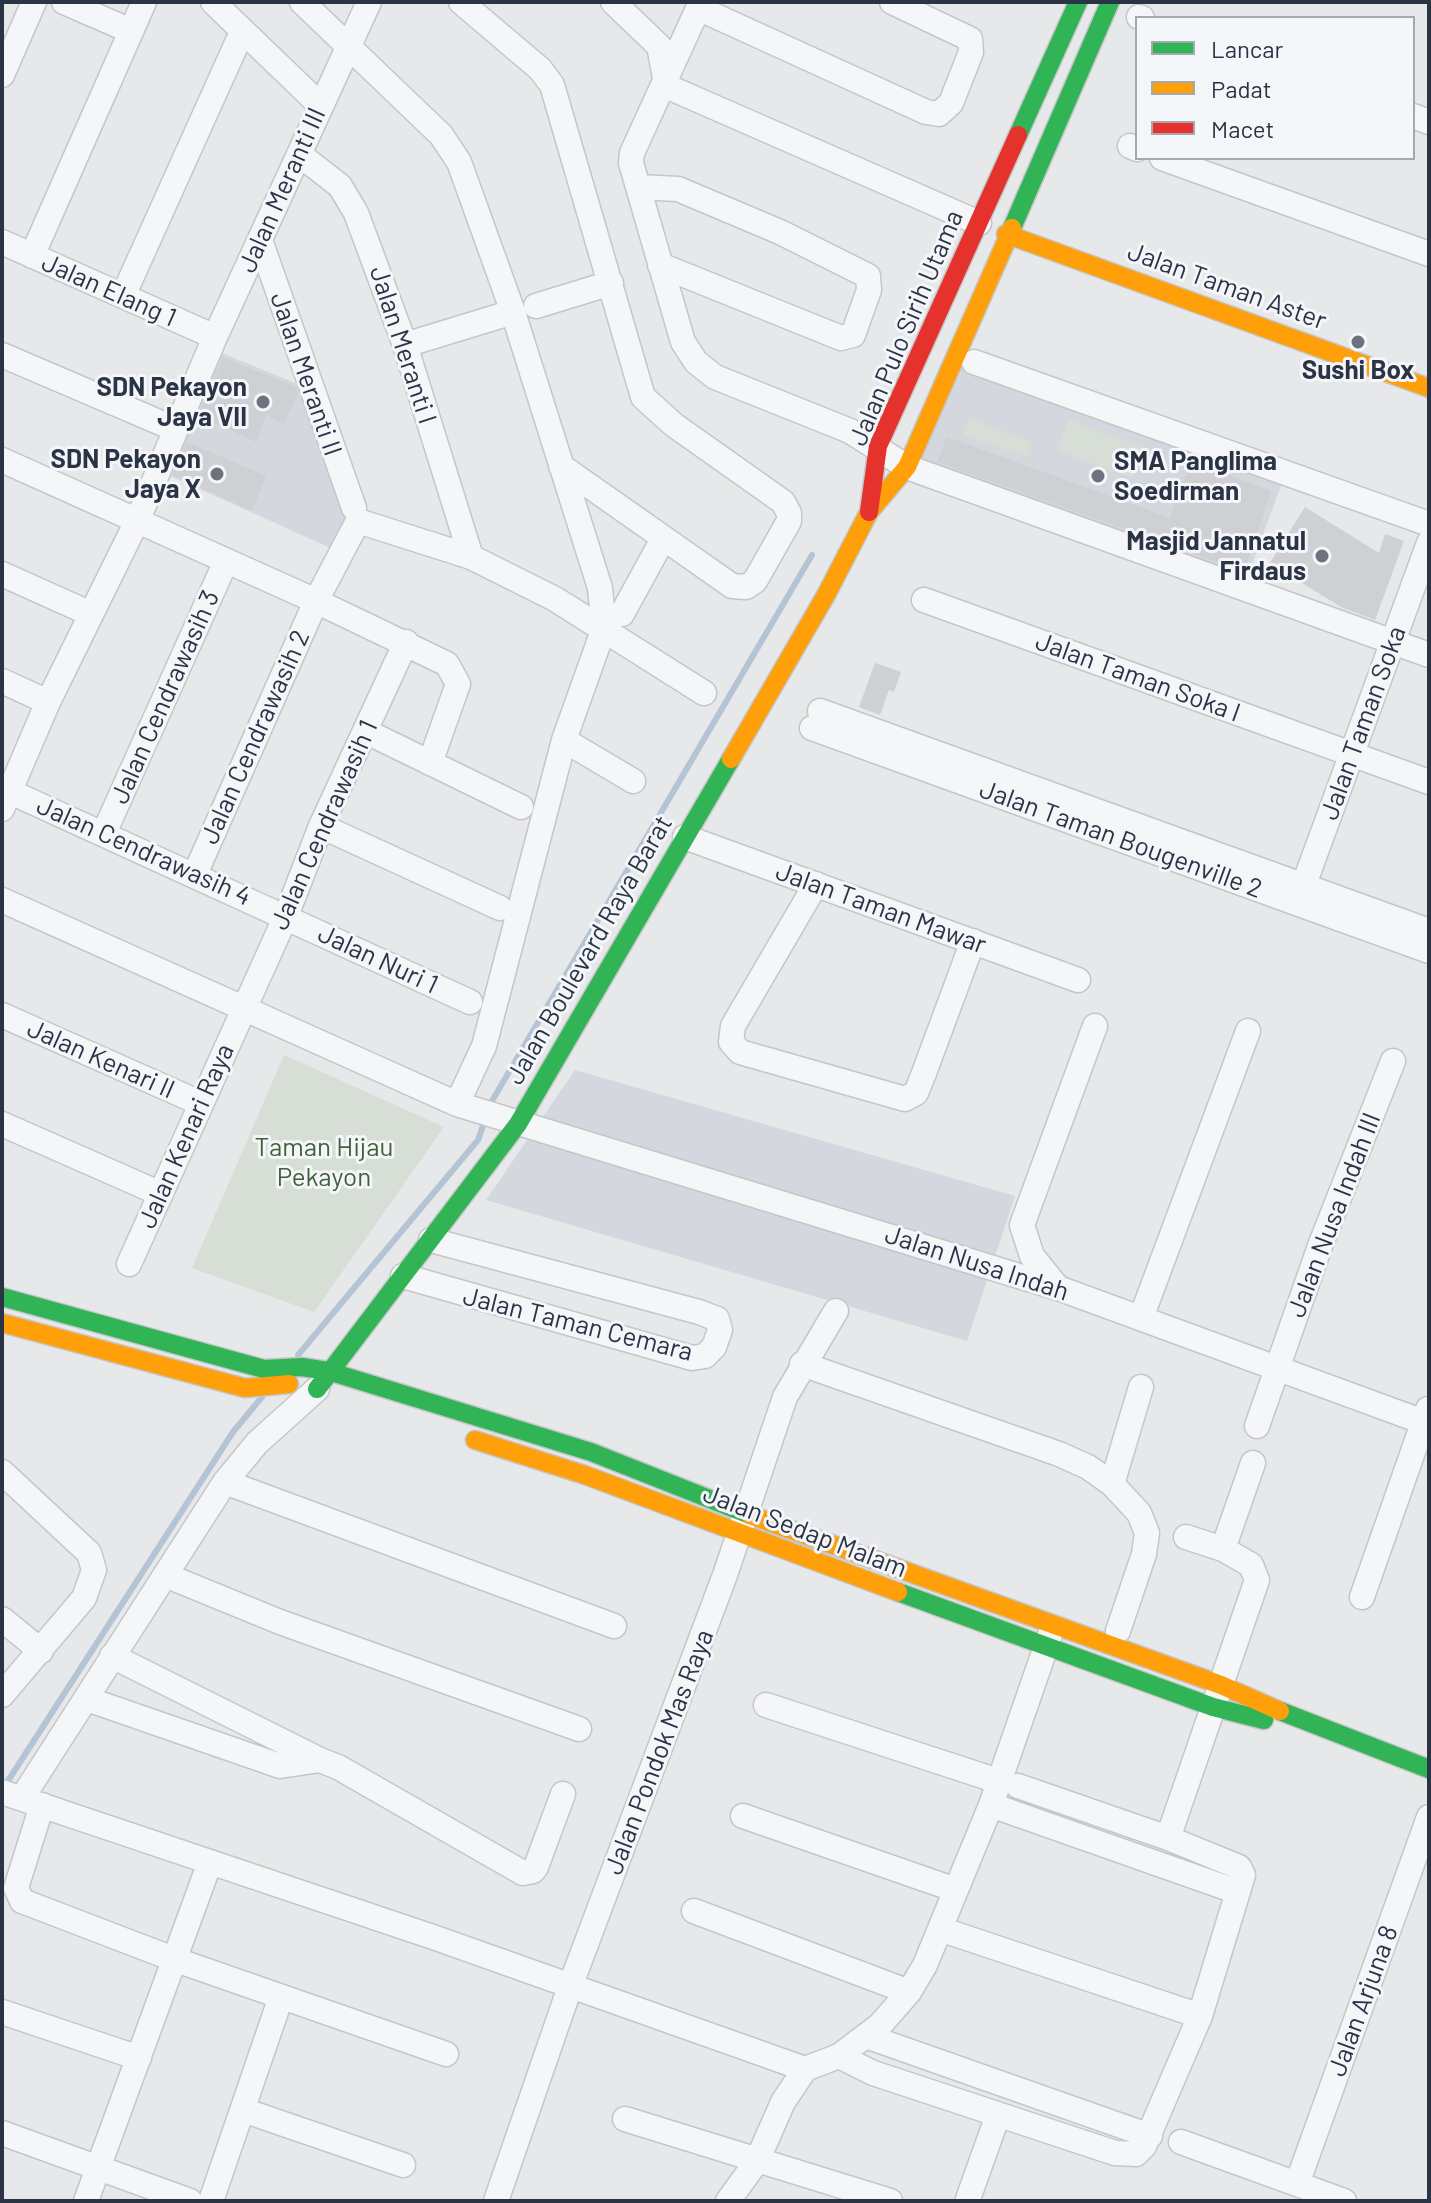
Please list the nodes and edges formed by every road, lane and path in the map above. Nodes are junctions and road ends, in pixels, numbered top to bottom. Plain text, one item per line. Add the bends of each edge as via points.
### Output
1 (34, 2) edge
2 (64, 2) edge
3 (144, 2) edge
4 (213, 2) edge
5 (302, 2) edge
6 (369, 2) edge
7 (461, 2) edge
8 (613, 2) edge
9 (892, 2) edge
10 (1078, 2) edge
11 (1110, 2) edge
12 (700, 5) edge
13 (131, 31) junction
14 (242, 32) junction
15 (349, 44) junction
16 (2, 75) edge
17 (666, 86) junction
18 (320, 105) junction
19 (1013, 149) junction
20 (299, 154) junction
21 (1168, 160) edge
22 (1039, 161) junction
23 (638, 187) junction
24 (979, 223) junction
25 (1006, 234) junction
26 (260, 240) junction
27 (2, 242) edge
28 (1429, 254) edge
29 (32, 256) junction
30 (660, 265) junction
31 (611, 283) junction
32 (123, 296) junction
33 (524, 309) junction
34 (215, 337) junction
35 (405, 345) junction
36 (2, 355) edge
37 (974, 362) dead end
38 (1429, 388) edge
39 (175, 429) junction
40 (878, 446) junction
41 (2, 460) edge
42 (561, 466) junction
43 (907, 467) junction
44 (354, 508) dead end
45 (869, 512) junction
46 (138, 519) junction
47 (1429, 524) edge
48 (663, 539) junction
49 (1429, 543) edge
50 (471, 557) junction
51 (226, 561) junction
52 (2, 574) edge
53 (924, 600) dead end
54 (316, 601) junction
55 (91, 614) junction
56 (613, 621) junction
57 (406, 642) junction
58 (1393, 642) junction
59 (1429, 655) edge
60 (2, 681) edge
61 (704, 693) dead end
62 (48, 702) junction
63 (816, 720) dead end
64 (365, 731) junction
65 (564, 740) junction
66 (1352, 754) junction
67 (430, 763) junction
68 (633, 781) dead end
69 (1429, 782) edge
70 (5, 796) edge
71 (521, 807) dead end
72 (321, 826) junction
73 (104, 833) junction
74 (685, 837) junction
75 (195, 874) junction
76 (816, 884) junction
77 (1300, 894) junction
78 (2, 900) edge
79 (500, 908) dead end
80 (286, 916) junction
81 (1429, 931) edge
82 (973, 941) junction
83 (1429, 951) edge
84 (1078, 980) dead end
85 (470, 1002) dead end
86 (243, 1008) junction
87 (2, 1015) edge
88 (1095, 1026) dead end
89 (1248, 1031) dead end
90 (1393, 1061) dead end
91 (200, 1103) junction
92 (466, 1107) junction
93 (510, 1122) junction
94 (2, 1124) edge
95 (161, 1194) junction
96 (431, 1240) junction
97 (129, 1264) dead end
98 (403, 1276) junction
99 (1058, 1288) junction
100 (2, 1297) edge
101 (836, 1311) dead end
102 (1141, 1318) junction
103 (2, 1323) edge
104 (802, 1364) junction
105 (1279, 1370) junction
106 (325, 1385) junction
107 (1141, 1387) dead end
108 (1427, 1418) edge
109 (1257, 1426) dead end
110 (451, 1432) dead end
111 (1253, 1463) dead end
112 (2, 1472) edge
113 (225, 1482) junction
114 (1112, 1484) junction
115 (743, 1524) junction
116 (1186, 1537) dead end
117 (1223, 1549) junction
118 (165, 1575) junction
119 (1362, 1597) dead end
120 (2, 1619) edge
121 (614, 1626) dead end
122 (1118, 1631) dead end
123 (1050, 1636) junction
124 (41, 1651) junction
125 (112, 1656) junction
126 (2, 1695) edge
127 (1217, 1696) junction
128 (87, 1699) junction
129 (766, 1705) dead end
130 (579, 1729) dead end
131 (320, 1760) junction
132 (1429, 1769) edge
133 (1008, 1784) junction
134 (563, 1794) dead end
135 (18, 1797) edge
136 (991, 1805) junction
137 (743, 1816) dead end
138 (1429, 1817) edge
139 (1168, 1838) junction
140 (210, 1862) junction
141 (956, 1890) junction
142 (1238, 1892) junction
143 (694, 1911) dead end
144 (940, 1929) junction
145 (176, 1960) junction
146 (571, 1984) junction
147 (909, 1992) junction
148 (281, 1997) junction
149 (2, 2012) edge
150 (1200, 2016) junction
151 (866, 2036) junction
152 (446, 2054) dead end
153 (839, 2056) junction
154 (139, 2058) junction
155 (805, 2069) junction
156 (243, 2110) junction
157 (998, 2115) junction
158 (625, 2119) dead end
159 (2, 2133) edge
160 (1150, 2136) junction
161 (1181, 2142) dead end
162 (757, 2161) junction
163 (403, 2165) dead end
164 (98, 2169) junction
165 (1297, 2184) junction
166 (968, 2200) edge
167 (86, 2201) edge
168 (190, 2201) edge
169 (211, 2201) edge
170 (496, 2201) edge
171 (728, 2201) edge
172 (890, 2201) edge
173 (1344, 2201) edge

1 - 16 street
2 - 13 street
3 - 13 street
4 - 14 street
5 - 15 street
6 - 15 street, Jalan Meranti III
7 - 31 street via 548,77
8 - 17 street via 659,46
9 - 12 street via 970,39 971,52 951,103 939,114
10 - 19 main road, Jalan Pulo Sirih Utama
11 - 22 main road, Jalan Pulo Sirih Utama
12 - 17 street
13 - 29 street
14 - 18 street
14 - 32 street
15 - 18 street, Jalan Meranti III
15 - 33 street via 454,153
17 - 23 street via 632,153
17 - 24 street
18 - 20 street, Jalan Meranti III
19 - 22 main road
19 - 24 main road, Jalan Pulo Sirih Utama
20 - 26 street, Jalan Meranti III
20 - 35 street, Jalan Meranti I via 351,201
21 - 28 street
22 - 25 main road, Jalan Pulo Sirih Utama
23 - 30 street
23 - 30 street via 678,189 780,232 868,276 869,290 853,335 841,338
24 - 40 main road, Jalan Pulo Sirih Utama
25 - 38 main road, Jalan Taman Aster
25 - 43 main road, Jalan Pulo Sirih Utama
26 - 34 street, Jalan Meranti III
26 - 44 street, Jalan Meranti II
27 - 29 street, Jalan Elang 1
29 - 32 street, Jalan Elang 1
30 - 40 street via 683,342 696,362 715,377
31 - 33 street
31 - 48 street via 637,384 648,403 783,502 789,513 787,526 755,581 746,587 724,582
32 - 34 street, Jalan Elang 1
33 - 35 street
33 - 42 street
34 - 39 street, Jalan Meranti III
35 - 50 street, Jalan Meranti I
36 - 39 street
37 - 47 street
39 - 46 street, Jalan Meranti III
40 - 43 street
40 - 45 main road, Jalan Pulo Sirih Utama
41 - 46 street
42 - 48 street
42 - 56 street
43 - 45 main road, Jalan Pulo Sirih Utama
43 - 58 street
45 - 74 main road, Jalan Boulevard Raya Barat
46 - 51 street
46 - 55 street, Jalan Meranti III
48 - 56 street
49 - 58 street, Jalan Taman Soka
50 - 54 street, Jalan Cendrawasih 2 via 358,521
50 - 56 street
51 - 54 street
51 - 73 street, Jalan Cendrawasih 3
52 - 55 street
53 - 66 street, Jalan Taman Soka I
54 - 57 street
54 - 75 street, Jalan Cendrawasih 2
55 - 62 street, Jalan Meranti III
56 - 61 street
56 - 65 street
57 - 64 street, Jalan Cendrawasih 1
57 - 67 street via 447,664 458,681
58 - 59 street
58 - 66 street, Jalan Taman Soka
60 - 62 street
62 - 70 street, Jalan Meranti III
63 - 77 street, Jalan Taman Bougenville 2
64 - 67 street
64 - 72 street, Jalan Cendrawasih 1
65 - 68 street
65 - 92 street
66 - 69 street, Jalan Taman Soka I
66 - 77 street, Jalan Taman Soka
67 - 71 street
70 - 73 street, Jalan Cendrawasih 4
72 - 79 street
72 - 80 street, Jalan Cendrawasih 1
73 - 75 street, Jalan Cendrawasih 4
74 - 76 street, Jalan Taman Mawar
74 - 93 main road, Jalan Boulevard Raya Barat
75 - 80 street, Jalan Cendrawasih 4
76 - 82 street, Jalan Taman Mawar
76 - 82 street via 733,1026 731,1042 740,1052 905,1099 916,1093
77 - 81 street, Jalan Taman Bougenville 2
77 - 83 street, Jalan Taman Bougenville 2
78 - 86 street, Jalan Nusa Indah
80 - 85 street, Jalan Nuri 1
80 - 86 street, Jalan Cendrawasih 1
82 - 84 street, Jalan Taman Mawar
86 - 91 street, Jalan Kenari Raya
86 - 92 street, Jalan Nusa Indah
87 - 91 street, Jalan Kenari II
88 - 99 street via 1022,1225 1032,1256
89 - 102 street
90 - 105 street, Jalan Nusa Indah III via 1295,1311
91 - 95 street, Jalan Kenari Raya
92 - 93 street, Jalan Nusa Indah
93 - 96 main road, Jalan Boulevard Raya Barat
93 - 99 street, Jalan Nusa Indah
94 - 95 street
95 - 97 street, Jalan Kenari Raya
96 - 98 main road, Jalan Boulevard Raya Barat
96 - 98 street, Jalan Taman Cemara via 699,1312 717,1319 720,1330 705,1356 692,1358
98 - 106 main road, Jalan Boulevard Raya Barat
99 - 102 street, Jalan Nusa Indah
100 - 106 main road, Jalan Sedap Malam via 264,1369 302,1367
101 - 104 street, Jalan Pondok Mas Raya
102 - 105 street, Jalan Nusa Indah
103 - 106 main road, Jalan Sedap Malam via 245,1388
104 - 114 street via 1059,1454
104 - 115 street, Jalan Pondok Mas Raya via 785,1397
105 - 108 street, Jalan Nusa Indah
105 - 109 street, Jalan Nusa Indah III
106 - 113 street via 257,1443
106 - 115 main road, Jalan Sedap Malam via 591,1452
107 - 114 street
108 - 119 street
110 - 115 main road, Jalan Sedap Malam
111 - 117 street
112 - 124 street via 94,1561 84,1598
113 - 118 street
113 - 121 street
114 - 122 street via 1139,1513 1147,1533
115 - 123 main road, Jalan Sedap Malam
115 - 146 street, Jalan Pondok Mas Raya
116 - 117 street
117 - 127 street via 1257,1573
118 - 125 street
118 - 130 street
120 - 124 street
123 - 127 main road, Jalan Sedap Malam
123 - 133 street
124 - 126 street
125 - 128 street
125 - 131 street
127 - 132 main road, Jalan Sedap Malam
127 - 139 street
128 - 131 street via 280,1766
128 - 135 street
129 - 133 street
131 - 134 street via 523,1873 536,1867
133 - 136 street
133 - 139 street
135 - 140 street
135 - 145 street via 16,1888 22,1901
136 - 141 street
136 - 142 street
137 - 141 street
138 - 165 street, Jalan Arjuna 8
139 - 142 street via 1239,1867 1243,1875
140 - 145 street
140 - 146 street
141 - 144 street
142 - 150 street
143 - 147 street
144 - 147 street
144 - 150 street
145 - 148 street
145 - 154 street
146 - 155 street
146 - 170 street, Jalan Pondok Mas Raya
147 - 151 street
148 - 152 street
148 - 156 street
149 - 154 street
150 - 160 street
151 - 153 street
151 - 160 street
153 - 155 street
153 - 157 street via 873,2073
154 - 164 street
155 - 162 street via 783,2102
156 - 163 street
156 - 169 street
157 - 160 street via 1123,2155 1139,2152
157 - 166 street
158 - 162 street
159 - 164 street
161 - 165 street
162 - 171 street
162 - 172 street
164 - 167 street
164 - 168 street
165 - 173 street

